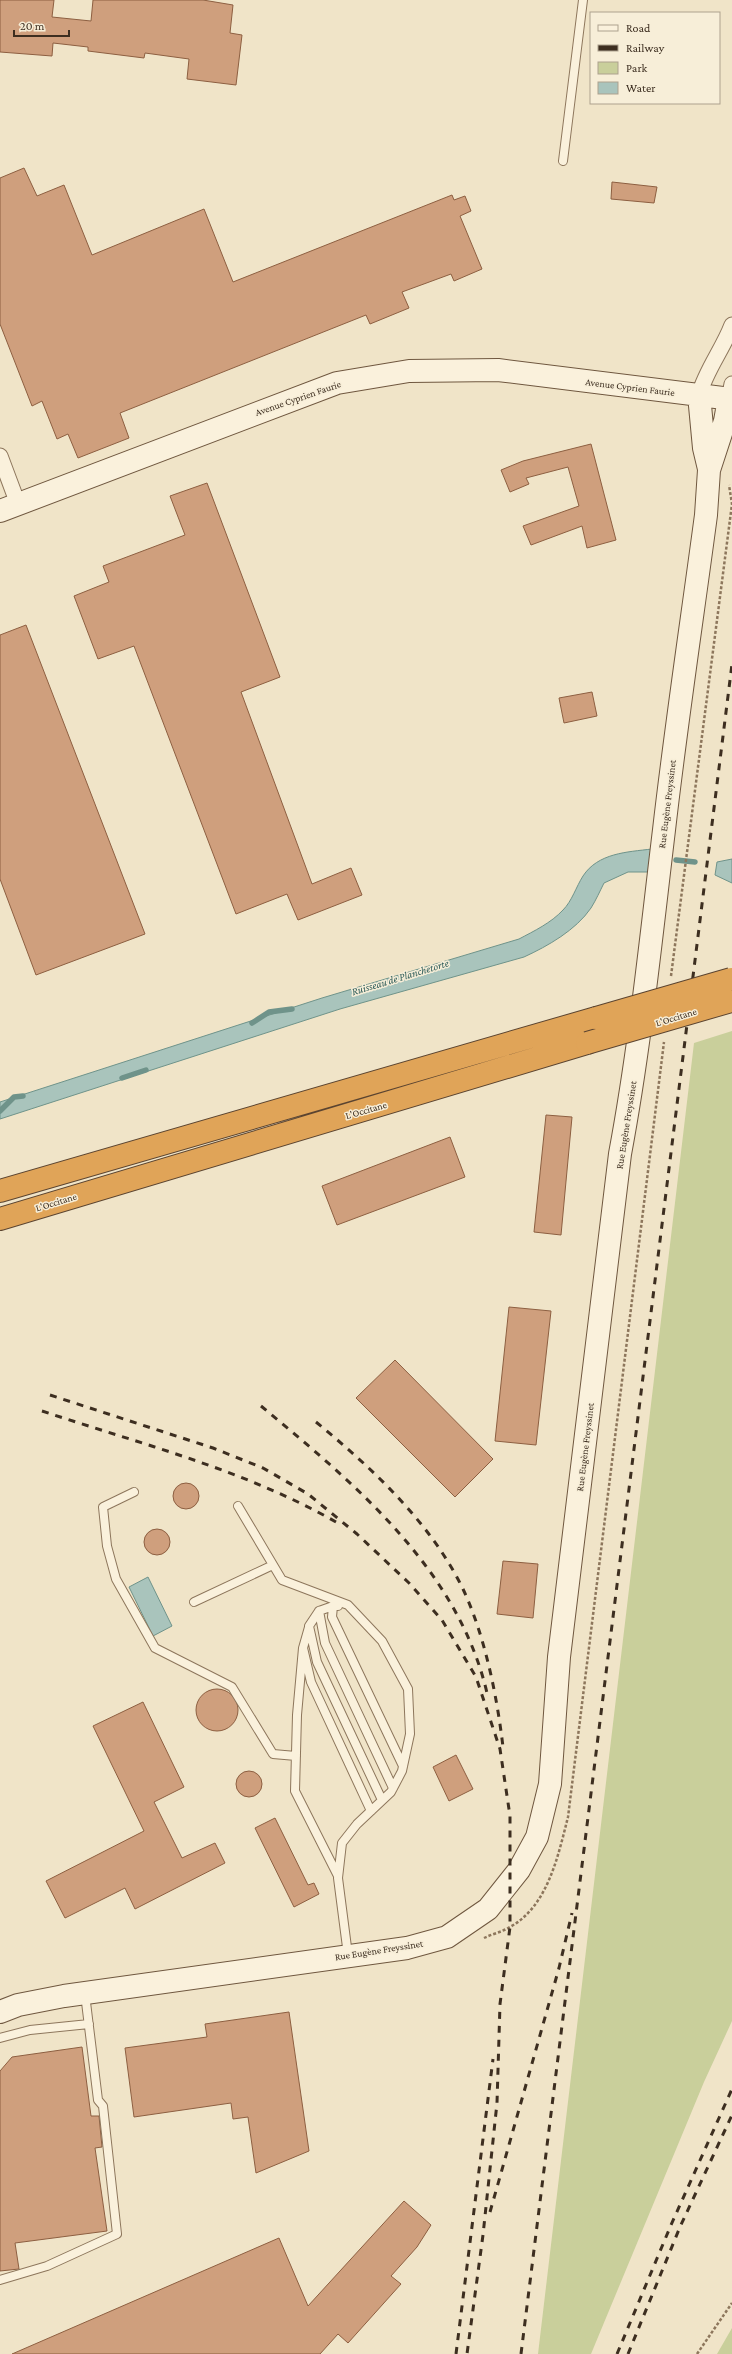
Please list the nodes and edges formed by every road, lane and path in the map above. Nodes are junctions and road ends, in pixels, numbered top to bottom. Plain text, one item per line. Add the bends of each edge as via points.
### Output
1 (584, 0) edge
2 (564, 161) dead end
3 (732, 325) edge
4 (701, 387) junction
5 (731, 394) edge
6 (0, 456) edge
7 (709, 470) junction
8 (9, 507) edge
9 (731, 979) edge
10 (671, 980) dead end
11 (731, 1000) edge
12 (664, 1036) dead end
13 (0, 1191) edge
14 (0, 1219) edge
15 (134, 1492) dead end
16 (238, 1506) dead end
17 (273, 1565) junction
18 (194, 1602) dead end
19 (348, 1605) junction
20 (333, 1606) junction
21 (319, 1611) junction
22 (309, 1626) junction
23 (303, 1648) junction
24 (296, 1756) junction
25 (403, 1766) junction
26 (393, 1788) junction
27 (382, 1800) junction
28 (371, 1810) junction
29 (338, 1878) junction
30 (479, 1940) dead end
31 (348, 1956) junction
32 (84, 1993) junction
33 (0, 2012) edge
34 (88, 2024) junction
35 (0, 2038) edge
36 (0, 2280) edge
37 (732, 2303) edge
38 (697, 2354) edge

1 - 2 lane
3 - 4 street
4 - 5 street, Avenue Cyprien Faurie
4 - 7 street, Rue Eugène Freyssinet via 704,448
4 - 8 street, Avenue Cyprien Faurie via 498,370 441,369 375,375 337,383
5 - 7 street, Rue Eugène Freyssinet via 726,422
6 - 8 street
7 - 10 path via 722,470 730,486 732,504
7 - 31 street, Rue Eugène Freyssinet via 706,515 664,829 649,970 620,1154 559,1657 550,1784 537,1837 519,1870 488,1909 447,1937 408,1948
9 - 13 highway, bridge
11 - 14 highway, L'Occitane, bridge
12 - 30 path via 568,1817 546,1885 532,1909 510,1927
15 - 24 lane via 103,1507 107,1546 116,1579 155,1648 232,1687 273,1754
16 - 17 lane
17 - 18 lane
17 - 19 lane via 282,1580
19 - 20 lane
19 - 25 lane via 382,1641 408,1689 410,1734
20 - 21 lane
20 - 25 lane via 332,1617
21 - 22 lane
21 - 26 lane via 325,1643
22 - 23 lane
22 - 27 lane via 317,1662
23 - 24 lane via 296,1715
23 - 28 lane via 311,1682
24 - 29 lane via 295,1791
25 - 26 lane
26 - 27 lane
27 - 28 lane
28 - 29 lane via 342,1843
29 - 31 lane
31 - 32 street, Rue Eugène Freyssinet
32 - 33 street, Rue Eugène Freyssinet via 18,2005
32 - 34 lane
34 - 35 lane via 30,2030
34 - 36 lane via 98,2100 103,2106 117,2234 47,2266
37 - 38 path

